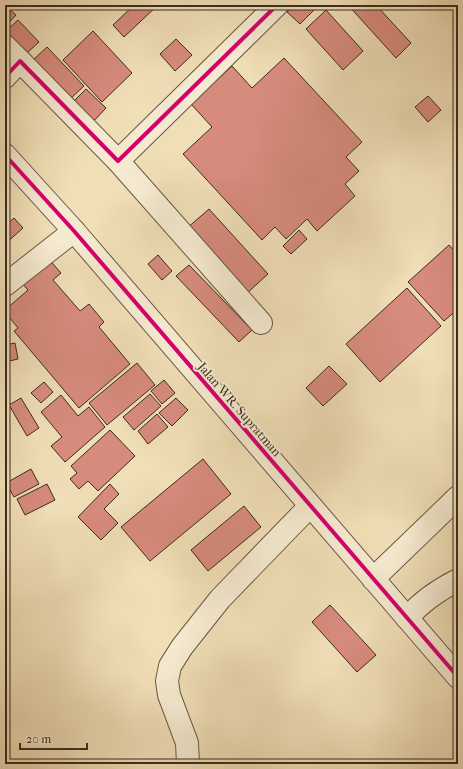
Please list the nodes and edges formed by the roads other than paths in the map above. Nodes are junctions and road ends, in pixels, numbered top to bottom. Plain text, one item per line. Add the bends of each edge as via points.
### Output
1 (277, 5) edge
2 (5, 46) edge
3 (20, 62) junction
4 (5, 77) edge
5 (5, 155) edge
6 (118, 162) junction
7 (74, 231) junction
8 (5, 285) edge
9 (262, 323) dead end
10 (458, 497) edge
11 (310, 506) junction
12 (386, 566) junction
13 (458, 580) edge
14 (413, 611) junction
15 (458, 677) edge
16 (188, 764) edge

1 - 6 street
2 - 3 street
3 - 4 street
3 - 6 street
5 - 7 street, Jalan WR. Supratman
6 - 9 street
7 - 8 street
7 - 11 street, Jalan WR. Supratman
10 - 12 street
11 - 12 street, Jalan WR. Supratman
11 - 16 street via 220,599 170,666 167,681 169,695 186,743
12 - 14 street, Jalan WR. Supratman
13 - 14 street via 438,590
14 - 15 street, Jalan WR. Supratman

